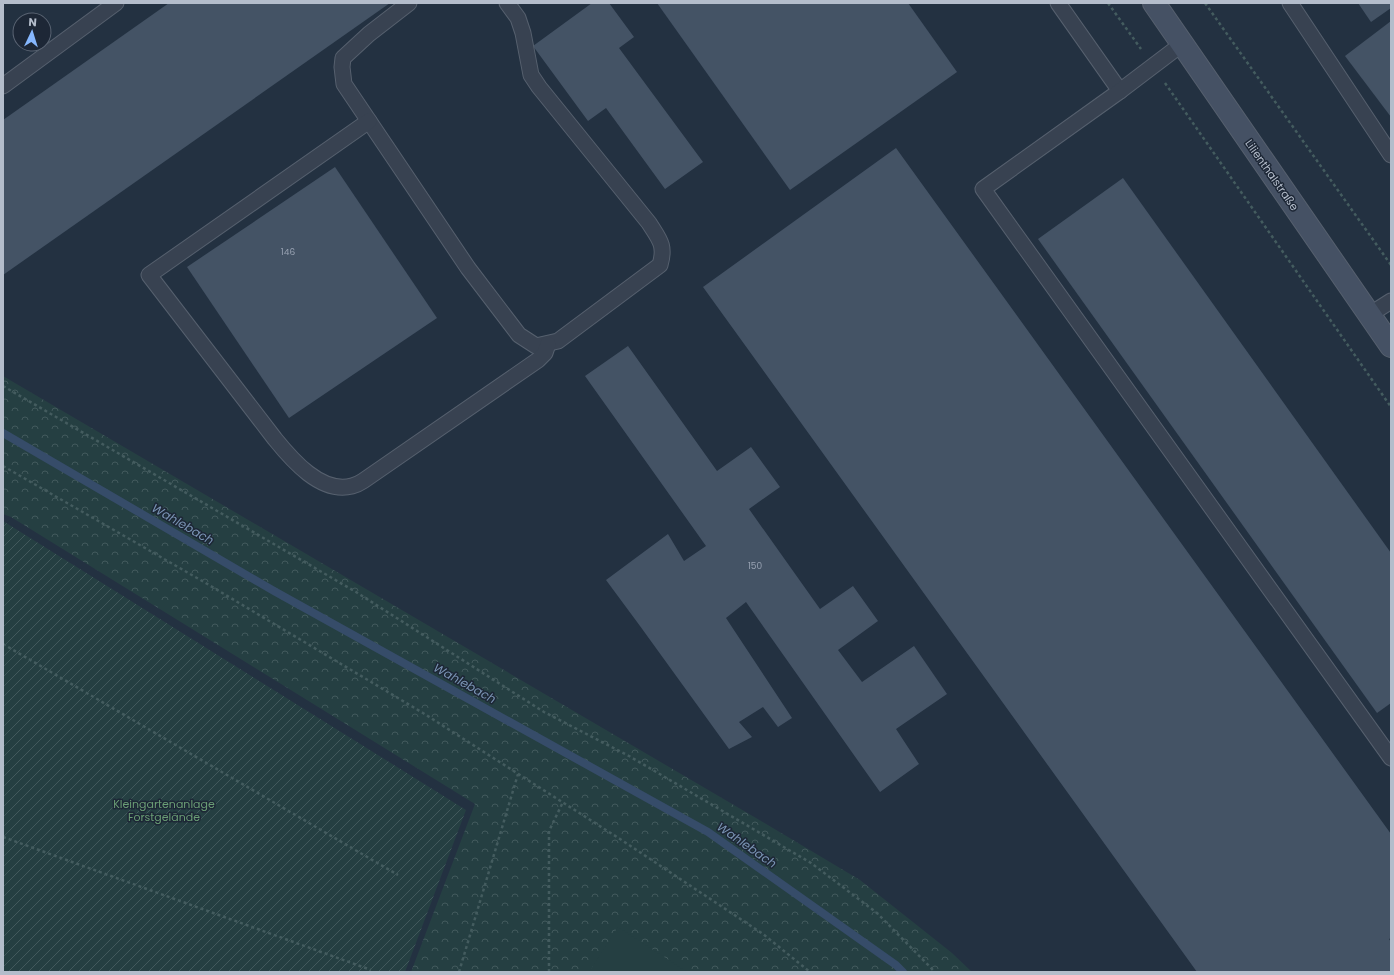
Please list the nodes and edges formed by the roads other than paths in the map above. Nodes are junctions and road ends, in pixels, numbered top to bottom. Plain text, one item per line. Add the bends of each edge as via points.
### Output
1 (116, 3) edge
2 (410, 3) edge
3 (507, 3) edge
4 (1058, 3) edge
5 (1154, 3) edge
6 (1290, 3) edge
7 (1182, 44) junction
8 (3, 86) edge
9 (1120, 91) junction
10 (369, 121) junction
11 (1391, 155) edge
12 (1391, 301) edge
13 (1369, 314) junction
14 (548, 344) junction
15 (1391, 346) edge
16 (1391, 758) edge

1 - 8 lane
2 - 10 lane via 368,34 344,58 344,84
3 - 14 lane via 518,18 531,75 660,239 664,253 660,264 558,341
4 - 9 lane
5 - 7 main road, Lilienthalstraße
6 - 11 lane
7 - 9 lane
7 - 13 main road, Lilienthalstraße
9 - 16 lane via 983,188
10 - 14 lane via 468,268 519,334 536,346
10 - 14 lane via 149,275 291,459 318,481 337,486 351,486 363,481 538,360 546,352
12 - 13 lane
13 - 15 main road, Lilienthalstraße

